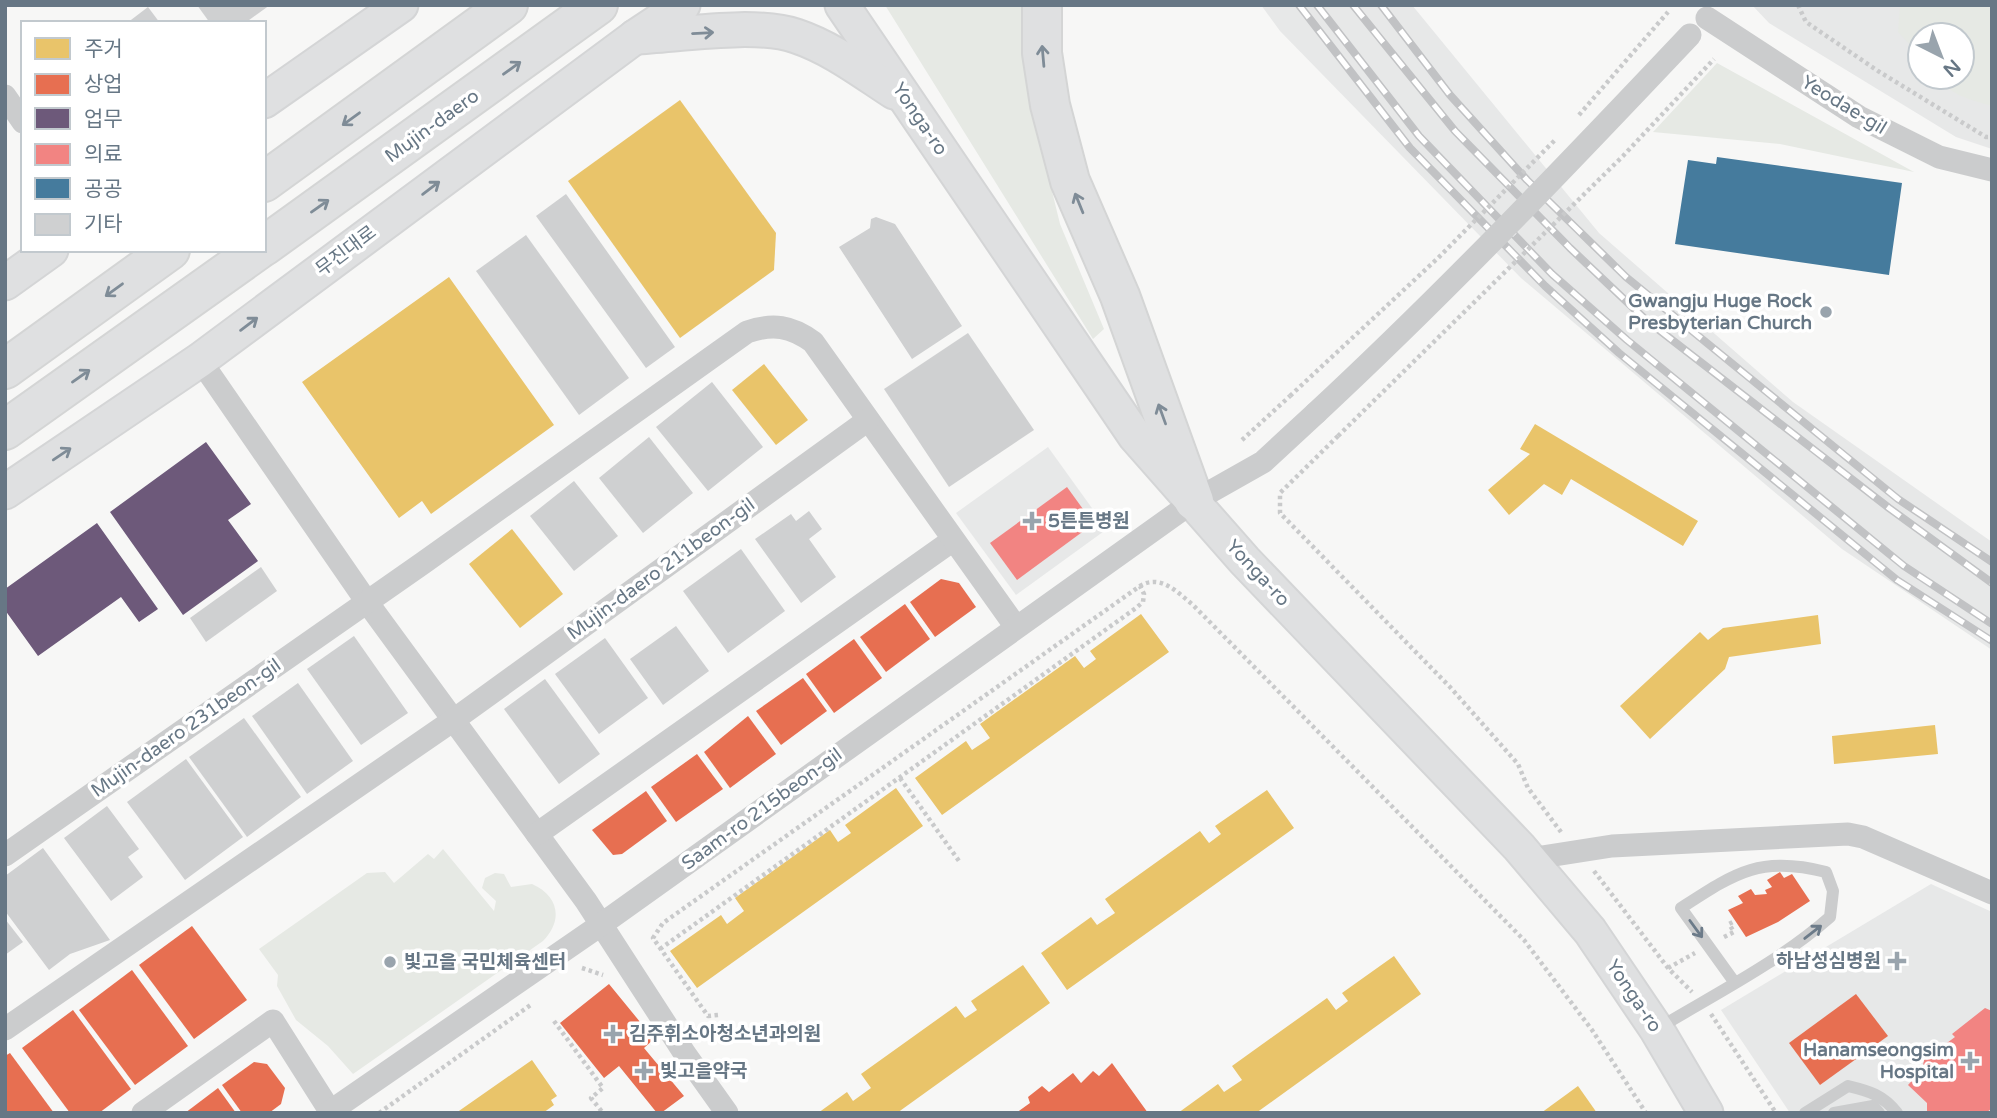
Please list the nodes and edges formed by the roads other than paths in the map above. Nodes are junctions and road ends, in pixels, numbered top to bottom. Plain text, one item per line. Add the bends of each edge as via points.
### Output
1 (401, 5) edge
2 (508, 5) edge
3 (598, 5) edge
4 (666, 5) edge
5 (683, 5) edge
6 (842, 5) edge
7 (1042, 5) edge
8 (1713, 11) edge
9 (635, 37) junction
10 (5, 96) edge
11 (266, 100) edge
12 (908, 101) junction
13 (21, 119) edge
14 (1992, 170) edge
15 (266, 181) edge
16 (266, 245) edge
17 (48, 252) edge
18 (167, 252) edge
19 (255, 252) edge
20 (5, 283) edge
21 (200, 360) junction
22 (5, 369) edge
23 (868, 420) junction
24 (5, 430) edge
25 (5, 492) edge
26 (1194, 501) junction
27 (953, 540) junction
28 (367, 602) junction
29 (1016, 627) junction
30 (455, 719) junction
31 (537, 834) junction
32 (5, 855) edge
33 (1529, 859) junction
34 (1992, 893) edge
35 (602, 924) junction
36 (1735, 983) junction
37 (5, 1029) edge
38 (1657, 1030) junction
39 (329, 1112) edge
40 (143, 1113) edge
41 (727, 1113) edge
42 (1706, 1113) edge
43 (1805, 1113) edge
44 (1834, 1113) edge
45 (1880, 1113) edge
46 (1897, 1113) edge

1 - 11 main road
2 -> 15 highway
16 -> 3 highway, Mujin-daero
4 - 9 main road
5 - 9 main road, 무진대로
6 - 12 main road, Yonga-ro
26 -> 7 highway via 1120,296 1070,181 1050,106 1042,54
8 - 14 street, Yeodae-gil via 1860,117 1939,157
8 - 26 street, Saam-ro 215beon-gil, bridge via 1411,325 1263,462
9 -> 12 main road via 753,30 795,36 839,57
21 -> 9 main road, 무진대로
10 - 13 street
12 - 26 main road, Yonga-ro via 1135,436
17 - 20 main road
18 -> 22 highway
24 -> 19 highway
25 -> 21 main road, 무진대로
21 - 28 street
23 - 27 street
23 - 28 street via 813,342 782,326 747,331
23 - 30 street, Mujin-daero 211beon-gil
26 - 29 street, Saam-ro 215beon-gil
26 - 33 main road, Yonga-ro via 1245,561
27 - 29 street
27 - 31 street
28 - 30 street
28 - 32 street, Mujin-daero 231beon-gil
29 - 35 street, Saam-ro 215beon-gil
30 - 31 street
30 - 37 street, Mujin-daero 211beon-gil
31 - 35 street
33 - 34 street via 1612,846 1848,834
33 - 38 main road, Yonga-ro via 1590,930
35 - 39 street, Saam-ro 215beon-gil
35 - 41 street
36 -> 36 lane via 1830,917 1833,891 1826,872 1783,864 1749,870 1681,908
36 - 38 lane
38 - 42 main road, Yonga-ro
39 - 40 street via 273,1021
43 - 46 lane via 1848,1086 1887,1100
44 - 45 lane via 1873,1106

